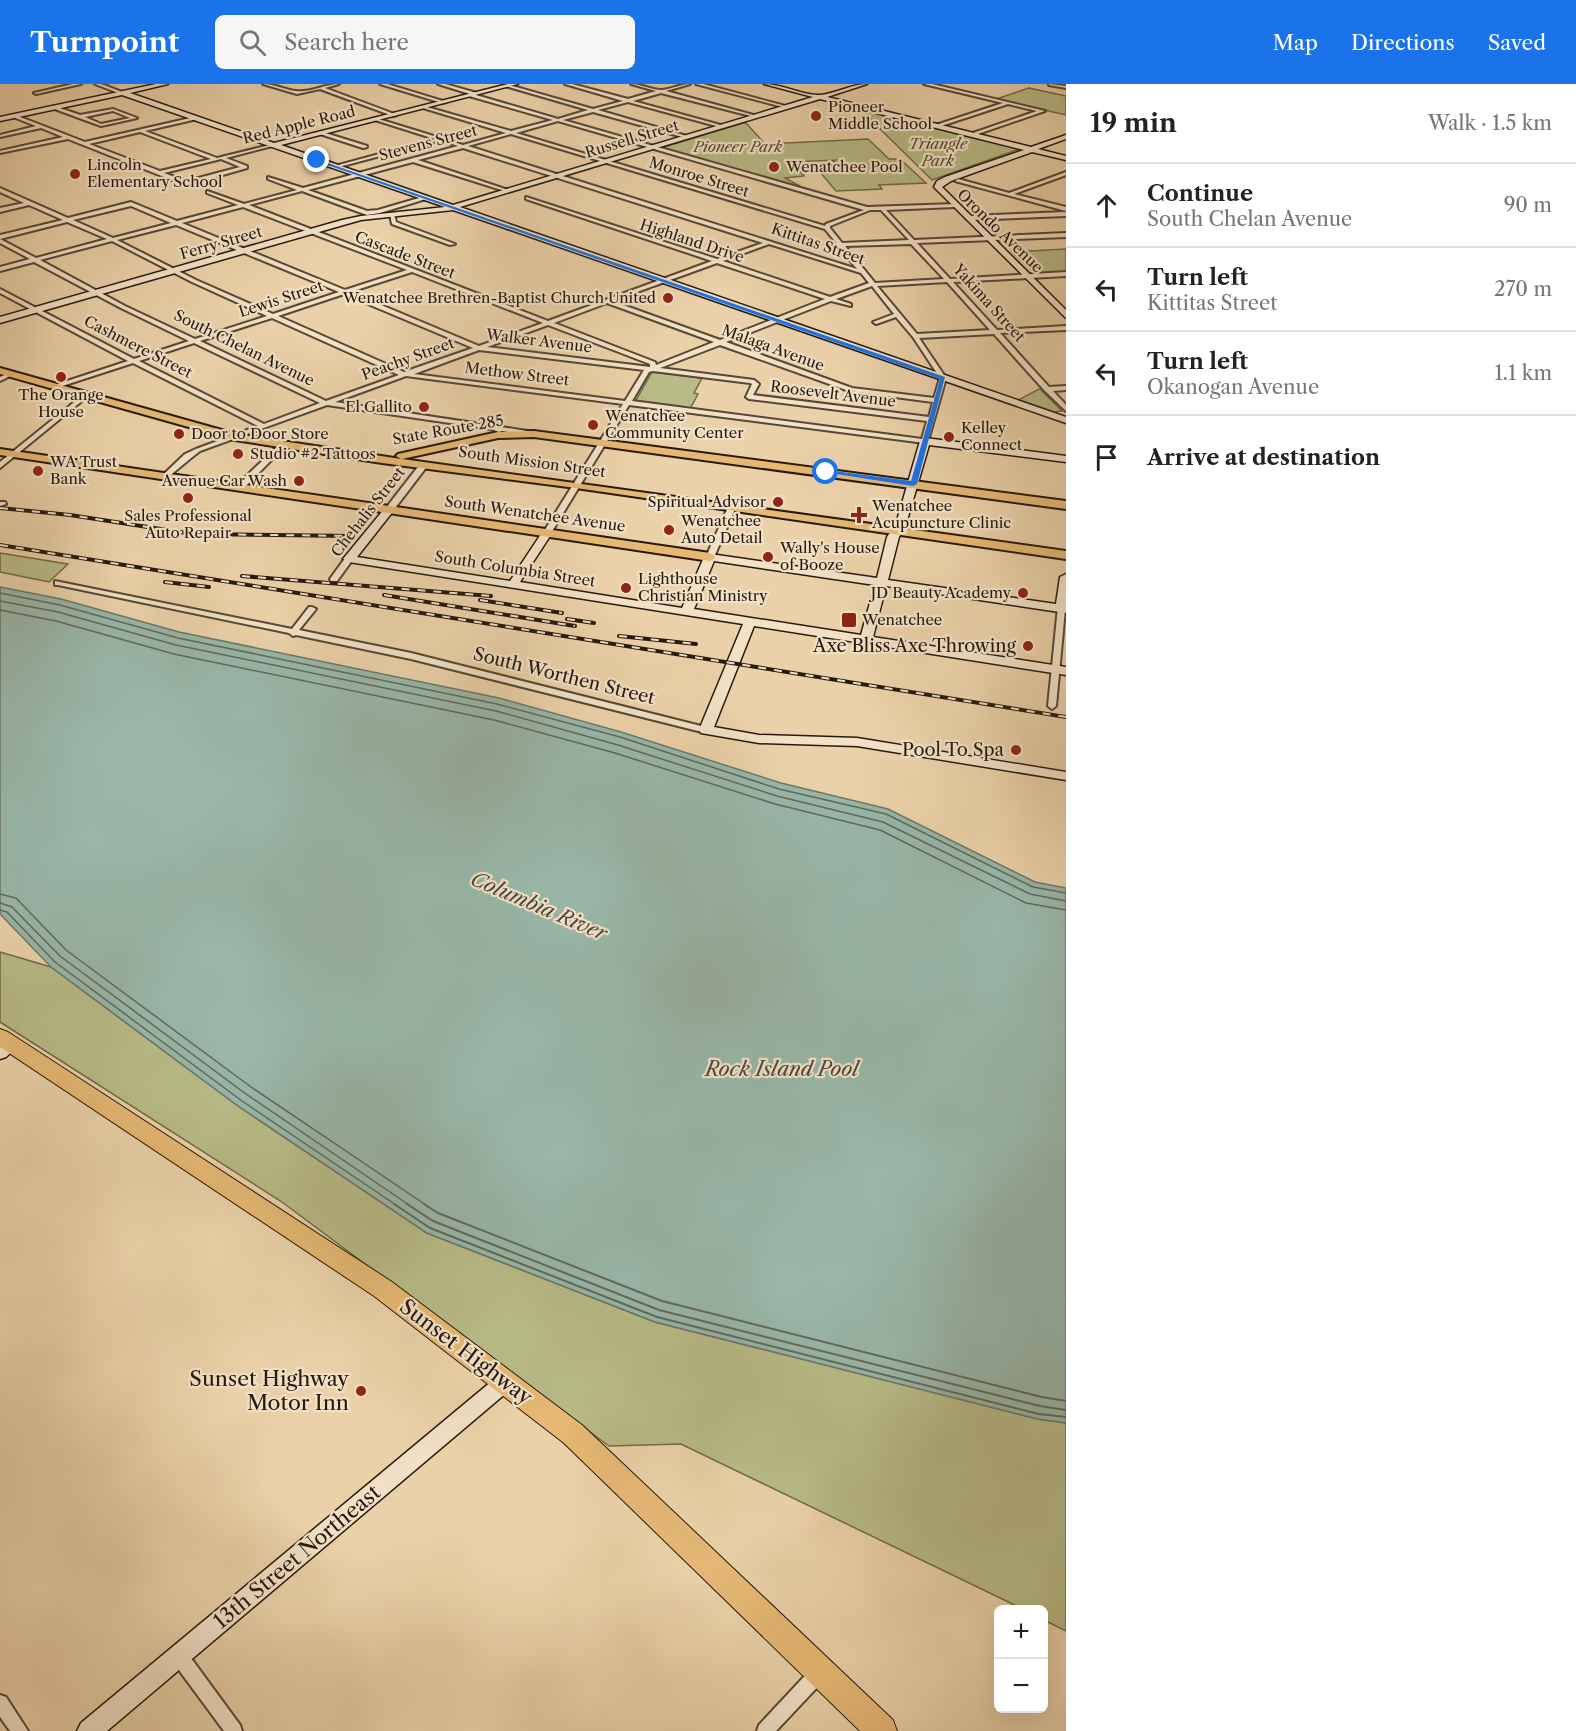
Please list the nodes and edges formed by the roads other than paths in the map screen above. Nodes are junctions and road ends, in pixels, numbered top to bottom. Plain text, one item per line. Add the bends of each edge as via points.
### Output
1 (79, 84) edge
2 (97, 84) edge
3 (165, 84) edge
4 (265, 84) edge
5 (337, 84) edge
6 (382, 84) edge
7 (440, 84) edge
8 (515, 84) edge
9 (567, 84) edge
10 (633, 84) edge
11 (688, 84) edge
12 (698, 84) edge
13 (767, 84) edge
14 (864, 84) edge
15 (926, 84) edge
16 (989, 84) edge
17 (1008, 84) edge
18 (1051, 84) edge
19 (1000, 85) edge
20 (321, 86) edge
21 (507, 86) junction
22 (1066, 87) edge
23 (661, 91) junction
24 (36, 93) dead end
25 (123, 93) junction
26 (473, 95) junction
27 (819, 97) junction
28 (628, 100) junction
29 (444, 102) junction
30 (1008, 103) junction
31 (54, 107) junction
32 (425, 107) junction
33 (787, 107) junction
34 (592, 110) junction
35 (395, 115) junction
36 (15, 116) junction
37 (755, 116) junction
38 (80, 117) junction
39 (195, 118) junction
40 (0, 119) edge
41 (377, 119) junction
42 (556, 120) junction
43 (43, 126) junction
44 (722, 126) junction
45 (938, 126) junction
46 (140, 130) junction
47 (322, 133) junction
48 (510, 133) junction
49 (972, 135) junction
50 (0, 136) edge
51 (69, 136) junction
52 (688, 136) junction
53 (1066, 137) edge
54 (440, 139) junction
55 (86, 143) junction
56 (274, 145) junction
57 (1015, 145) junction
58 (462, 146) junction
59 (365, 147) dead end
60 (652, 147) junction
61 (1031, 149) junction
62 (0, 152) edge
63 (1017, 154) junction
64 (1066, 158) edge
65 (219, 159) junction
66 (412, 160) junction
67 (606, 161) junction
68 (337, 167) junction
69 (158, 173) junction
70 (1066, 173) edge
71 (359, 175) junction
72 (557, 176) junction
73 (270, 178) dead end
74 (1051, 179) junction
75 (958, 181) dead end
76 (1066, 183) edge
77 (0, 190) edge
78 (304, 190) junction
79 (506, 191) junction
80 (209, 192) dead end
81 (1010, 195) junction
82 (426, 198) junction
83 (528, 198) dead end
84 (30, 203) junction
85 (441, 203) junction
86 (244, 205) junction
87 (954, 205) junction
88 (453, 207) junction
89 (882, 208) junction
90 (867, 209) junction
91 (1066, 209) edge
92 (0, 210) edge
93 (424, 214) junction
94 (1066, 214) edge
95 (392, 215) junction
96 (890, 217) junction
97 (969, 218) junction
98 (68, 220) junction
99 (177, 224) junction
100 (827, 228) junction
101 (311, 231) junction
102 (1066, 235) edge
103 (988, 238) junction
104 (0, 239) edge
105 (113, 240) junction
106 (913, 242) junction
107 (768, 243) junction
108 (452, 244) dead end
109 (841, 245) junction
110 (243, 251) junction
111 (35, 260) junction
112 (716, 261) junction
113 (0, 269) edge
114 (173, 270) junction
115 (413, 270) junction
116 (863, 272) junction
117 (1066, 274) edge
118 (1028, 276) junction
119 (663, 281) junction
120 (948, 281) junction
121 (873, 285) junction
122 (0, 291) edge
123 (96, 292) junction
124 (345, 292) junction
125 (830, 299) junction
126 (606, 302) junction
127 (849, 305) dead end
128 (35, 309) junction
129 (898, 314) junction
130 (1066, 315) edge
131 (272, 316) junction
132 (0, 320) edge
133 (776, 321) junction
134 (876, 322) dead end
135 (548, 323) junction
136 (1066, 327) edge
137 (994, 331) junction
138 (915, 336) junction
139 (194, 341) junction
140 (720, 343) junction
141 (479, 348) junction
142 (133, 361) junction
143 (653, 369) junction
144 (404, 374) junction
145 (4, 375) edge
146 (943, 378) junction
147 (755, 382) joint
148 (54, 387) junction
149 (1066, 388) edge
150 (1046, 389) junction
151 (85, 396) junction
152 (936, 400) junction
153 (325, 403) junction
154 (627, 404) junction
155 (1066, 409) edge
156 (931, 419) junction
157 (1066, 420) edge
158 (264, 426) junction
159 (497, 431) junction
160 (235, 437) junction
161 (925, 441) junction
162 (463, 442) junction
163 (603, 442) junction
164 (283, 444) junction
165 (0, 452) edge
166 (14, 454) junction
167 (368, 456) junction
168 (1066, 459) edge
169 (424, 465) junction
170 (0, 466) edge
171 (167, 476) junction
172 (913, 484) junction
173 (576, 485) junction
174 (240, 487) junction
175 (1066, 505) edge
176 (732, 507) junction
177 (389, 510) junction
178 (898, 530) junction
179 (547, 533) junction
180 (1066, 555) edge
181 (710, 556) junction
182 (349, 559) junction
183 (1066, 577) edge
184 (334, 579) dead end
185 (882, 582) junction
186 (58, 583) dead end
187 (512, 586) junction
188 (312, 609) dead end
189 (1064, 609) edge
190 (686, 613) junction
191 (749, 623) junction
192 (293, 633) junction
193 (866, 640) junction
194 (1061, 670) edge
195 (1052, 706) dead end
196 (706, 730) junction
197 (1066, 776) edge
198 (4, 1044) edge
199 (505, 1382) junction
200 (179, 1656) junction
201 (820, 1671) junction
202 (0, 1703) edge
203 (20, 1731) edge
204 (89, 1731) edge
205 (234, 1731) edge
206 (765, 1731) edge
207 (882, 1731) edge

1 - 24 street
2 - 25 street
3 - 25 street
4 - 20 street via 294,93
5 - 20 street
6 - 29 street
7 - 26 street, Yakima Street
8 - 21 street, Red Apple Road
9 - 28 street
10 - 23 street
11 - 23 street, Stevens Street
12 - 33 street
13 - 27 street
14 - 27 street, Russell Street
15 - 30 street
16 - 19 street
17 - 19 street
18 - 22 street
20 - 35 street
21 - 26 street, Red Apple Road
21 - 34 street
23 - 28 street, Stevens Street
23 - 37 street
25 - 31 street
25 - 39 street
26 - 29 street, Red Apple Road
26 - 42 street, Yakima Street
27 - 33 street, Russell Street
27 - 45 street
28 - 34 street, Stevens Street
28 - 44 street
29 - 32 street, Red Apple Road
30 - 45 street
30 - 49 street via 1043,111
31 - 36 street
31 - 38 street
32 - 35 street, Red Apple Road
32 - 48 street, Monroe Street
33 - 37 street, Russell Street
34 - 42 street, Stevens Street
34 - 52 street
35 - 41 street, Red Apple Road
36 - 40 street
36 - 43 street
37 - 44 street, Russell Street
38 - 38 street via 113,110 135,118 101,125
39 - 46 street
39 - 56 street
41 - 47 street, Red Apple Road
41 - 54 street, Kittitas Street
42 - 48 street, Stevens Street
42 - 60 street, Yakima Street
43 - 50 street
43 - 51 street
44 - 52 street, Russell Street
45 - 49 street
46 - 55 street
46 - 65 street
47 - 56 street, Red Apple Road
47 - 59 street
48 - 58 street, Stevens Street
48 - 67 street, Monroe Street
49 - 57 street
51 - 55 street
51 - 62 street
52 - 60 street, Russell Street
53 - 61 street
54 - 58 street, Kittitas Street
54 - 68 street
55 - 69 street
56 - 65 street, Red Apple Road
56 - 68 street
57 - 61 street
57 - 63 street via 1021,149
58 - 66 street, Stevens Street
58 - 72 street, Kittitas Street
60 - 67 street, Russell Street
60 - 90 street, Yakima Street
61 - 63 street
61 - 64 street
63 - 87 street, Orondo Avenue via 940,183 938,187
65 - 69 street, Red Apple Road
65 - 69 street via 245,168 184,182
66 - 71 street, Stevens Street
66 - 79 street
67 - 72 street, Russell Street
67 - 100 street, Monroe Street
68 - 71 street
70 - 74 street
71 - 78 street, Stevens Street
71 - 82 street
72 - 79 street, Russell Street
72 - 107 street, Kittitas Street
73 - 78 street
74 - 76 street
74 - 81 street
75 - 81 street
77 - 84 street, Methow Street
78 - 82 street via 371,213
78 - 86 street, Stevens Street
79 - 88 street, Russell Street
80 - 86 street, Cascade Street
81 - 91 street
82 - 85 street
83 - 112 street, Highland Drive
84 - 92 street
84 - 98 street, Methow Street
85 - 88 street
85 - 93 street via 439,209
86 - 99 street, Stevens Street
86 - 101 street, Cascade Street
87 - 89 street
87 - 97 street, Orondo Avenue
88 - 93 street, Ferry Street
88 - 119 street
89 - 90 street
89 - 96 street, Yakima Street
90 - 96 street, Yakima Street
90 - 100 street
93 - 95 street, Ferry Street
94 - 97 street
95 - 101 street, Ferry Street via 361,218
95 - 108 street via 394,223
96 - 106 street, Yakima Street
97 - 103 street, Orondo Avenue
98 - 99 street, Walker Avenue via 131,204
98 - 104 street
98 - 105 street, Methow Street
99 - 105 street, Stevens Street
99 - 110 street, Walker Avenue
100 - 109 street
101 - 110 street, Ferry Street
101 - 115 street, Cascade Street
102 - 103 street
103 - 106 street
103 - 118 street, Orondo Avenue
104 - 111 street, South Chelan Avenue
105 - 111 street, Stevens Street
105 - 114 street, Methow Street
106 - 109 street
106 - 120 street, Yakima Street
107 - 112 street, Peachy Street
107 - 116 street, Kittitas Street
109 - 116 street
110 - 114 street, Ferry Street
110 - 124 street, Walker Avenue
111 - 113 street, Stevens Street
111 - 123 street, South Chelan Avenue
112 - 119 street, Peachy Street
112 - 125 street, Highland Drive
114 - 123 street, Ferry Street
114 - 131 street, Methow Street
115 - 124 street, Lewis Street
115 - 135 street, Cascade Street
116 - 121 street, Kittitas Street
117 - 118 street
118 - 120 street
118 - 130 street, Orondo Avenue
119 - 126 street, Peachy Street
119 - 133 street
120 - 121 street
120 - 137 street, Yakima Street
121 - 125 street
121 - 129 street, Kittitas Street
122 - 128 street, Cashmere Street
123 - 128 street, Ferry Street
123 - 139 street, South Chelan Avenue
124 - 131 street, Lewis Street
124 - 141 street, Walker Avenue
125 - 127 street, Highland Drive
125 - 133 street
126 - 135 street, Peachy Street
126 - 140 street, Malaga Avenue
128 - 132 street, Ferry Street
128 - 142 street, Cashmere Street
129 - 134 street
129 - 138 street, Kittitas Street
131 - 139 street, Lewis Street
131 - 144 street, Methow Street
133 - 140 street
133 - 146 street
135 - 141 street, Peachy Street
135 - 143 street, Cascade Street via 653,363
136 - 137 street
137 - 138 street
137 - 150 street, Yakima Street
138 - 146 street, Kittitas Street
139 - 142 street, Lewis Street
139 - 153 street, South Chelan Avenue
140 - 143 street
140 - 152 street, Malaga Avenue via 851,390
141 - 143 street, Walker Avenue
141 - 144 street, Peachy Street
142 - 148 street, Lewis Street
142 - 158 street, Cashmere Street
143 - 147 street, Walker Avenue
143 - 154 street via 647,371
144 - 153 street, Peachy Street
144 - 154 street, Methow Street
145 - 148 main road, South Mission Street
146 - 152 street
146 - 157 street
147 - 156 street, Roosevelt Avenue via 749,397
148 - 151 main road, South Mission Street
149 - 150 street
150 - 155 street, Yakima Street
151 - 160 main road, South Mission Street
151 - 166 street
152 - 156 street
153 - 158 street, Peachy Street
153 - 159 street, South Chelan Avenue
154 - 161 street, Methow Street
154 - 163 street
156 - 161 street
158 - 160 street, Peachy Street
159 - 162 main road, State Route 285
159 - 163 main road, State Route 285
160 - 164 main road, South Mission Street
160 - 171 street, Peachy Street via 188,456
161 - 168 street, Methow Street
161 - 172 street
162 - 167 main road, State Route 285 via 420,454
162 - 169 main road via 420,457 418,460
163 - 172 main road
163 - 173 street
164 - 167 main road, South Mission Street
164 - 174 street
165 - 166 main road, South Wenatchee Avenue
166 - 170 street
166 - 171 main road, South Wenatchee Avenue
167 - 169 main road, South Mission Street
169 - 173 main road, South Mission Street
169 - 177 street, Chehalis Street
171 - 174 main road, South Wenatchee Avenue
172 - 175 main road
172 - 178 street
173 - 176 main road, South Mission Street
173 - 179 street
174 - 177 main road, South Wenatchee Avenue
176 - 178 main road, South Mission Street
176 - 181 street
177 - 179 main road, South Wenatchee Avenue
177 - 182 street, Chehalis Street
178 - 180 main road, South Mission Street
178 - 185 street
179 - 181 main road, South Wenatchee Avenue
179 - 187 street
181 - 185 street, South Wenatchee Avenue
181 - 190 street
182 - 184 street, Chehalis Street
182 - 187 street, South Columbia Street
183 - 189 street
185 - 189 street, South Wenatchee Avenue
185 - 193 street
186 - 192 street, South Worthen Street
187 - 190 street, South Columbia Street
188 - 192 street
189 - 194 street
190 - 191 street, South Columbia Street
191 - 193 street, South Columbia Street
191 - 196 street
192 - 196 street, South Worthen Street via 411,656
193 - 194 street, South Columbia Street
194 - 195 street
196 - 197 street, South Worthen Street via 749,739 856,742
198 - 199 highway, Sunset Highway via 383,1289
199 - 200 street, 13th Street Northeast
199 - 201 highway, Sunset Highway via 573,1434
200 - 204 street, 13th Street Northeast
200 - 205 street
201 - 206 street
201 - 207 highway, Sunset Highway
202 - 203 street

